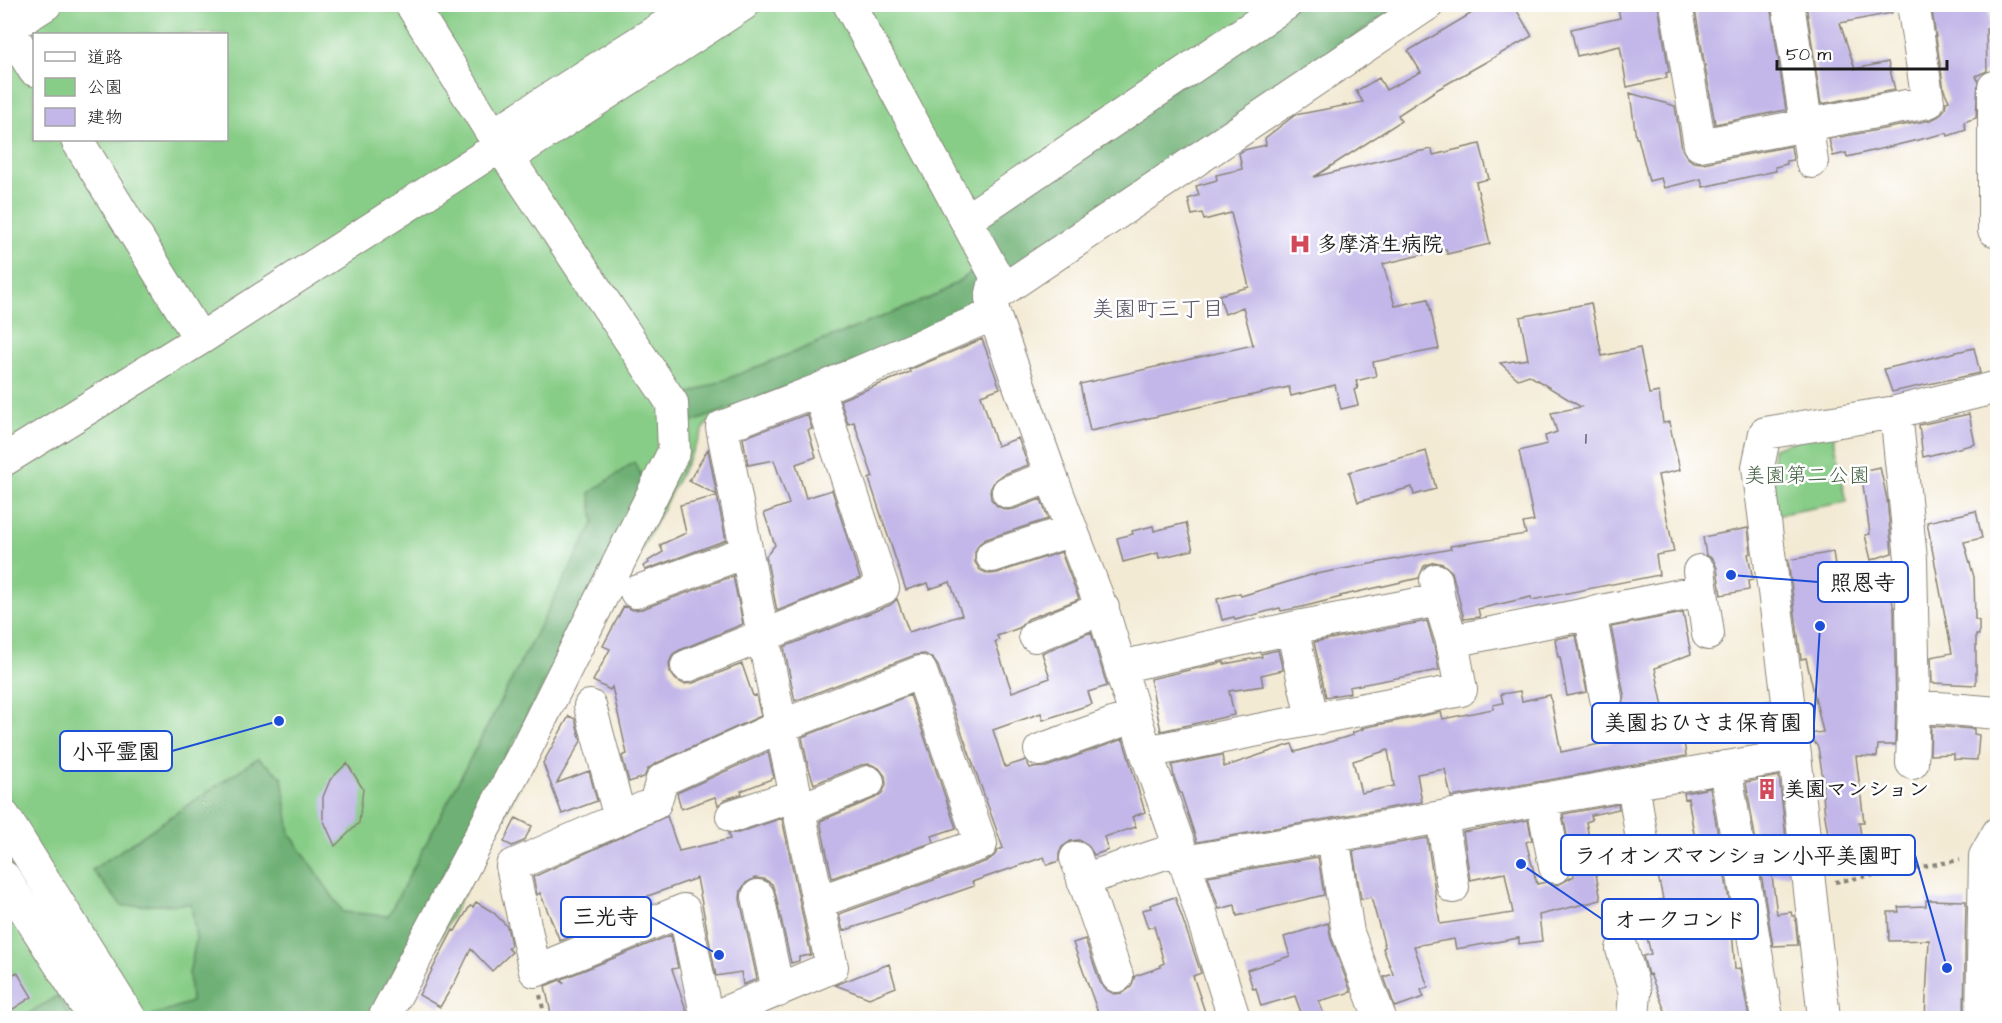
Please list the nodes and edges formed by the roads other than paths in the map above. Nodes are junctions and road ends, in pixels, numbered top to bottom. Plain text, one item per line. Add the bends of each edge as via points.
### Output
1 (46, 4) edge
2 (411, 4) edge
3 (699, 4) edge
4 (744, 4) edge
5 (849, 4) edge
6 (1286, 4) edge
7 (1428, 4) edge
8 (1676, 4) edge
9 (1788, 4) edge
10 (1913, 4) edge
11 (6, 27) edge
12 (33, 68) edge
13 (1994, 87) road end
14 (1806, 124) junction
15 (78, 141) edge
16 (501, 146) junction
17 (1812, 162) dead end
18 (966, 220) junction
19 (1998, 231) edge
20 (992, 306) junction
21 (200, 339) junction
22 (1998, 387) edge
23 (818, 390) junction
24 (1896, 412) junction
25 (4, 460) edge
26 (1052, 476) junction
27 (1008, 492) dead end
28 (1072, 530) junction
29 (746, 552) junction
30 (992, 556) dead end
31 (636, 592) dead end
32 (1102, 608) junction
33 (1590, 614) junction
34 (1292, 628) junction
35 (1708, 634) dead end
36 (763, 635) junction
37 (1035, 636) dead end
38 (1452, 641) junction
39 (687, 666) dead end
40 (1120, 666) junction
41 (1606, 698) dead end
42 (590, 706) dead end
43 (1914, 706) junction
44 (1998, 713) edge
45 (1135, 716) junction
46 (1312, 718) junction
47 (781, 726) junction
48 (1040, 750) dead end
49 (1146, 752) junction
50 (1795, 755) junction
51 (1911, 764) dead end
52 (1725, 767) junction
53 (868, 782) dead end
54 (1633, 783) junction
55 (1542, 799) junction
56 (797, 803) junction
57 (4, 816) edge
58 (732, 816) dead end
59 (1442, 817) junction
60 (620, 818) junction
61 (1334, 836) junction
62 (1991, 844) edge
63 (1644, 853) dead end
64 (1182, 855) junction
65 (1555, 867) dead end
66 (4, 877) edge
67 (1453, 887) dead end
68 (758, 896) dead end
69 (818, 902) junction
70 (1622, 949) dead end
71 (1118, 976) dead end
72 (778, 991) junction
73 (94, 1018) edge
74 (130, 1018) edge
75 (384, 1018) edge
76 (714, 1018) edge
77 (1234, 1018) edge
78 (1380, 1018) edge
79 (1633, 1018) edge
80 (1767, 1018) edge
81 (1824, 1018) edge
82 (1982, 1018) edge

1 - 11 street
2 - 16 street
3 - 16 street
4 - 16 street
5 - 18 street
6 - 18 street
7 - 20 street
8 - 14 street via 1700,145
9 - 14 street
10 - 14 street via 1928,102
11 - 12 street
13 - 19 street via 1994,230
14 - 17 street
15 - 21 street
16 - 21 street
16 - 75 street via 672,403 674,451 523,755
18 - 20 street via 996,276
20 - 23 street
20 - 26 street
21 - 25 street
22 - 24 street
23 - 29 street via 722,428
23 - 36 street via 883,588
24 - 43 street via 1911,559
24 - 50 street via 1765,433 1758,467
26 - 27 street
26 - 28 street
28 - 30 street
28 - 32 street
29 - 31 street
29 - 36 street
32 - 37 street
32 - 40 street
33 - 35 street via 1700,581
33 - 38 street
33 - 41 street
34 - 38 street via 1437,590
34 - 40 street
34 - 46 street
36 - 39 street
36 - 47 street
38 - 46 street via 1461,690
40 - 45 street
42 - 60 street
43 - 44 street
43 - 51 street
45 - 48 street
45 - 49 street
46 - 49 street
47 - 56 street
47 - 60 street via 662,780 655,803
47 - 69 street via 921,672 981,844
49 - 64 street
50 - 52 street
50 - 81 street
52 - 54 street
52 - 80 street
53 - 56 street
54 - 55 street
54 - 63 street
55 - 59 street
55 - 65 street
56 - 58 street
56 - 69 street
57 - 74 street
59 - 61 street
59 - 67 street
60 - 76 street via 512,866 535,971 684,910
61 - 64 street
61 - 78 street via 1348,933
62 - 82 street
64 - 71 street via 1079,869
64 - 77 street
66 - 73 street
68 - 72 street
69 - 72 street via 832,967
70 - 79 street via 1635,993
72 - 76 street

